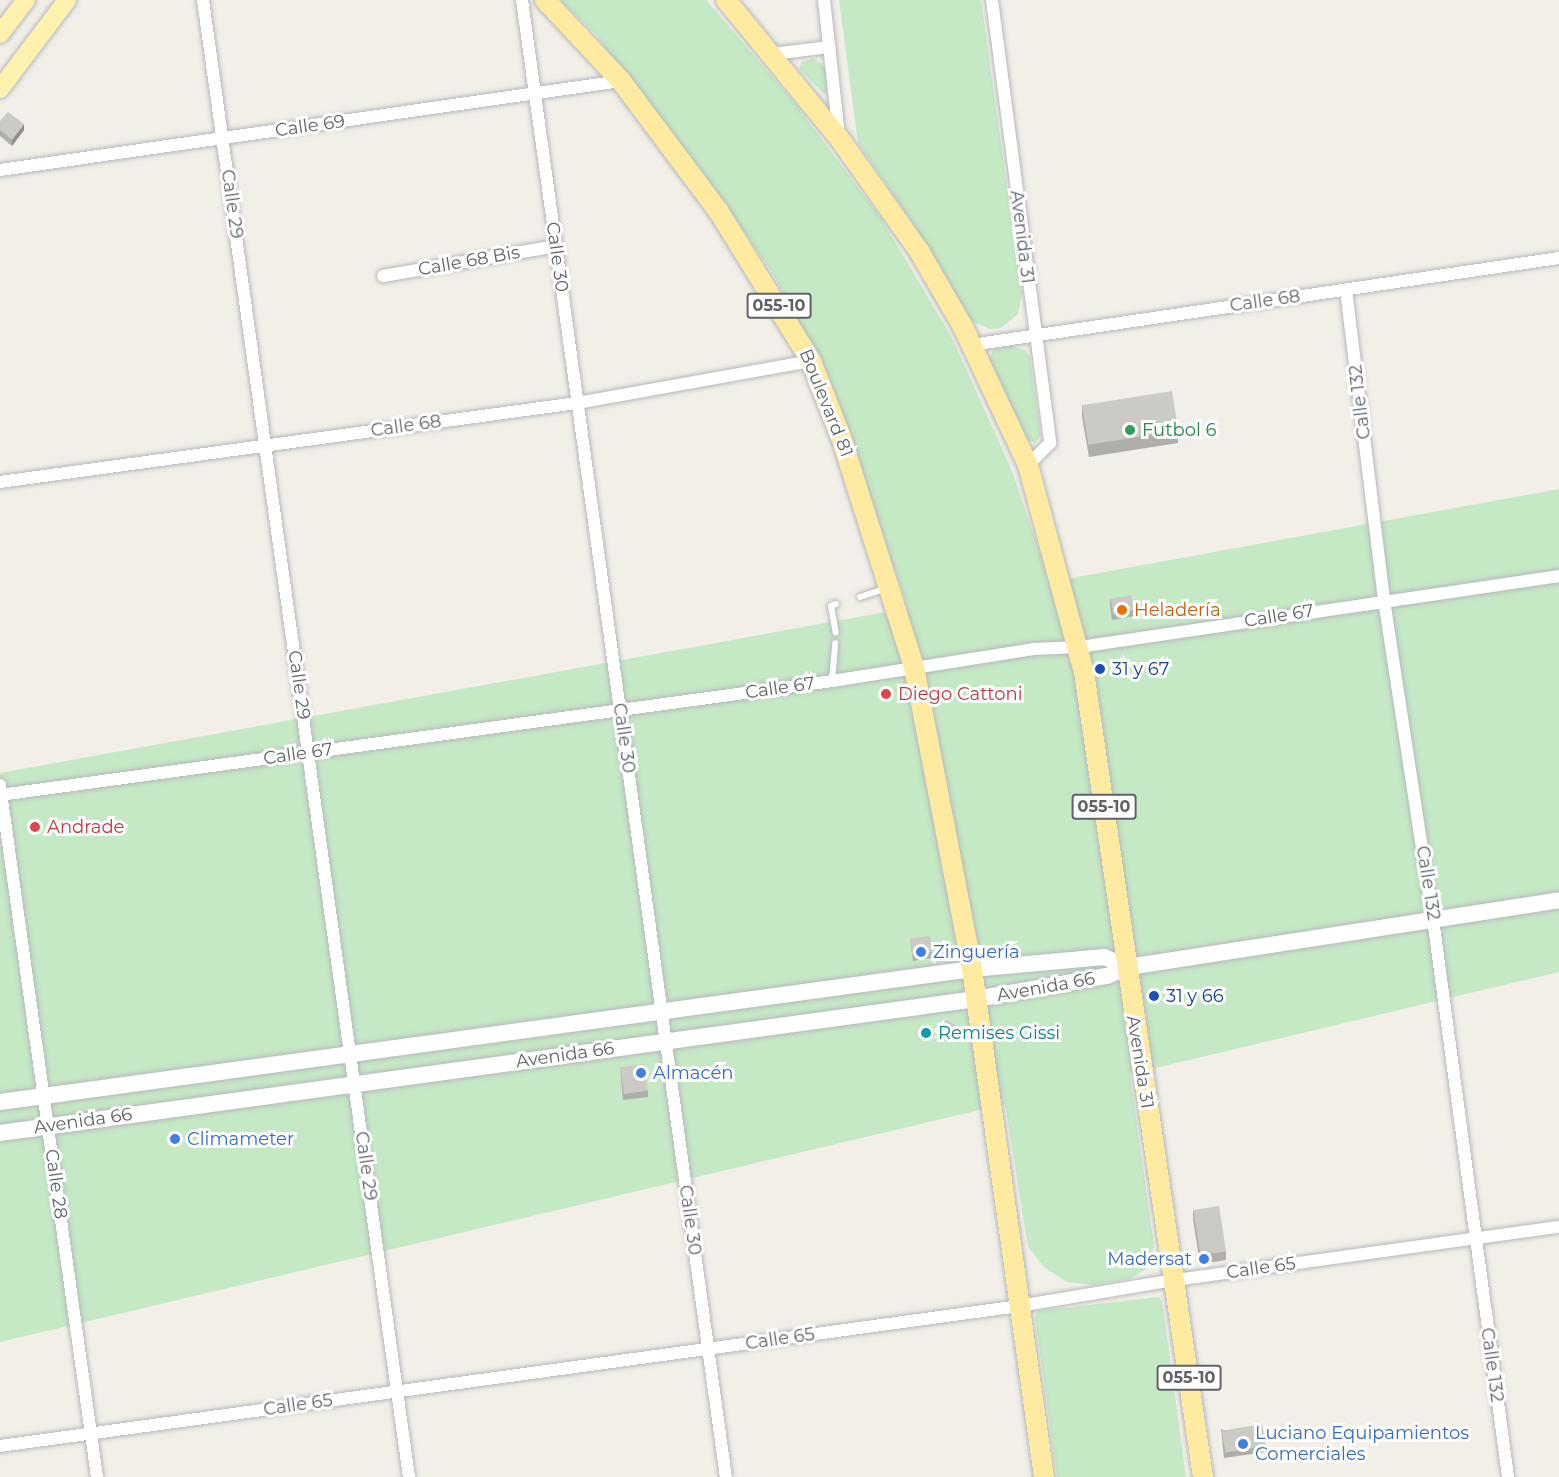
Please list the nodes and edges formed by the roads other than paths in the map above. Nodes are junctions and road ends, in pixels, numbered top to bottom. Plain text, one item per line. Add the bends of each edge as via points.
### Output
1 (26, 0) edge
2 (67, 0) edge
3 (203, 0) edge
4 (522, 0) edge
5 (545, 0) edge
6 (726, 0) edge
7 (824, 0) edge
8 (992, 0) edge
9 (0, 34) edge
10 (830, 47) junction
11 (772, 54) junction
12 (621, 81) junction
13 (0, 89) edge
14 (535, 96) junction
15 (223, 138) junction
16 (839, 138) junction
17 (0, 170) edge
18 (556, 246) junction
19 (1559, 258) edge
20 (383, 276) dead end
21 (1346, 290) junction
22 (1035, 333) junction
23 (971, 345) junction
24 (811, 361) junction
25 (578, 403) junction
26 (266, 446) junction
27 (1028, 465) junction
28 (0, 482) edge
29 (1559, 576) edge
30 (892, 586) junction
31 (860, 597) dead end
32 (1384, 600) junction
33 (836, 604) dead end
34 (836, 633) dead end
35 (836, 643) dead end
36 (1079, 647) junction
37 (914, 667) junction
38 (832, 681) junction
39 (620, 710) junction
40 (309, 753) junction
41 (0, 791) edge
42 (1559, 900) edge
43 (1433, 919) junction
44 (1128, 968) junction
45 (972, 969) junction
46 (976, 999) junction
47 (662, 1011) junction
48 (666, 1041) junction
49 (350, 1054) junction
50 (355, 1084) junction
51 (44, 1096) junction
52 (0, 1102) edge
53 (48, 1126) junction
54 (0, 1133) edge
55 (1559, 1227) edge
56 (1474, 1238) junction
57 (1175, 1280) junction
58 (1019, 1306) junction
59 (708, 1349) junction
60 (398, 1391) junction
61 (91, 1433) junction
62 (0, 1446) edge
63 (97, 1477) edge
64 (410, 1477) edge
65 (726, 1477) edge
66 (1044, 1477) edge
67 (1203, 1477) edge
68 (1508, 1477) edge

1 - 9 main road
2 - 13 main road
3 - 15 street, Calle 29
4 - 14 street, Calle 30
5 - 12 highway, Boulevard 81 / 055-10
6 - 11 highway, 055-10
7 - 10 street
8 - 22 street, Avenida 31
10 - 11 street
10 - 16 street
11 - 16 highway, 055-10
12 - 14 street, Calle 69
12 - 24 highway, Boulevard 81 / 055-10 via 719,212
14 - 15 street, Calle 69
14 - 18 street, Calle 30
15 - 17 street, Calle 69
15 - 26 street, Calle 29
16 - 23 highway, 055-10 via 919,251
18 - 20 street, Calle 68 Bis
18 - 25 street, Calle 30
19 - 21 street, Calle 68
21 - 22 street, Calle 68
21 - 32 street, Calle 132
22 - 23 street, Calle 68
22 - 27 street, Avenida 31 via 1050,443
23 - 27 highway, 055-10
24 - 25 street, Calle 68
24 - 30 highway, Boulevard 81 / 055-10
25 - 26 street, Calle 68
25 - 39 street, Calle 30
26 - 28 street, Calle 68
26 - 40 street, Calle 29
27 - 36 highway, 055-10
29 - 32 street, Calle 67
30 - 31 lane
30 - 37 highway, Boulevard 81 / 055-10
32 - 36 street, Calle 67
32 - 43 street, Calle 132
33 - 34 lane via 831,606
35 - 38 lane
36 - 37 street, Calle 67 via 1033,649
36 - 44 highway, Avenida 31 / 055-10
37 - 38 street, Calle 67
37 - 45 highway, 055-10
38 - 39 street, Calle 67
39 - 40 street, Calle 67
39 - 47 street, Calle 30
40 - 41 street, Calle 67
40 - 49 street, Calle 29
41 - 51 street, Calle 28
42 - 43 main road, Avenida 66
43 - 44 main road, Avenida 66
43 - 56 street, Calle 132
44 - 45 main road, Avenida 66 via 1104,957
44 - 46 main road, Avenida 66 via 1107,976
44 - 57 highway, Avenida 31 / 055-10
45 - 46 highway, 055-10
45 - 47 main road, Avenida 66
46 - 48 main road, Avenida 66
46 - 58 highway, 055-10
47 - 48 street, Calle 30
47 - 49 main road, Avenida 66
48 - 50 main road, Avenida 66
48 - 59 street, Calle 30
49 - 50 street, Calle 29
49 - 51 main road, Avenida 66
50 - 53 main road, Avenida 66
50 - 60 street, Calle 29
51 - 52 main road, Avenida 66
51 - 53 street, Calle 28
53 - 54 main road, Avenida 66
53 - 61 street, Calle 28
55 - 56 street, Calle 65
56 - 57 street, Calle 65
56 - 68 street, Calle 132
57 - 58 street, Calle 65
57 - 67 highway, Avenida 31 / 055-10
58 - 59 street, Calle 65
58 - 66 highway, 055-10
59 - 60 street, Calle 65
59 - 65 street, Calle 30
60 - 61 street, Calle 65
60 - 64 street, Calle 29
61 - 62 street, Calle 65
61 - 63 street, Calle 28

